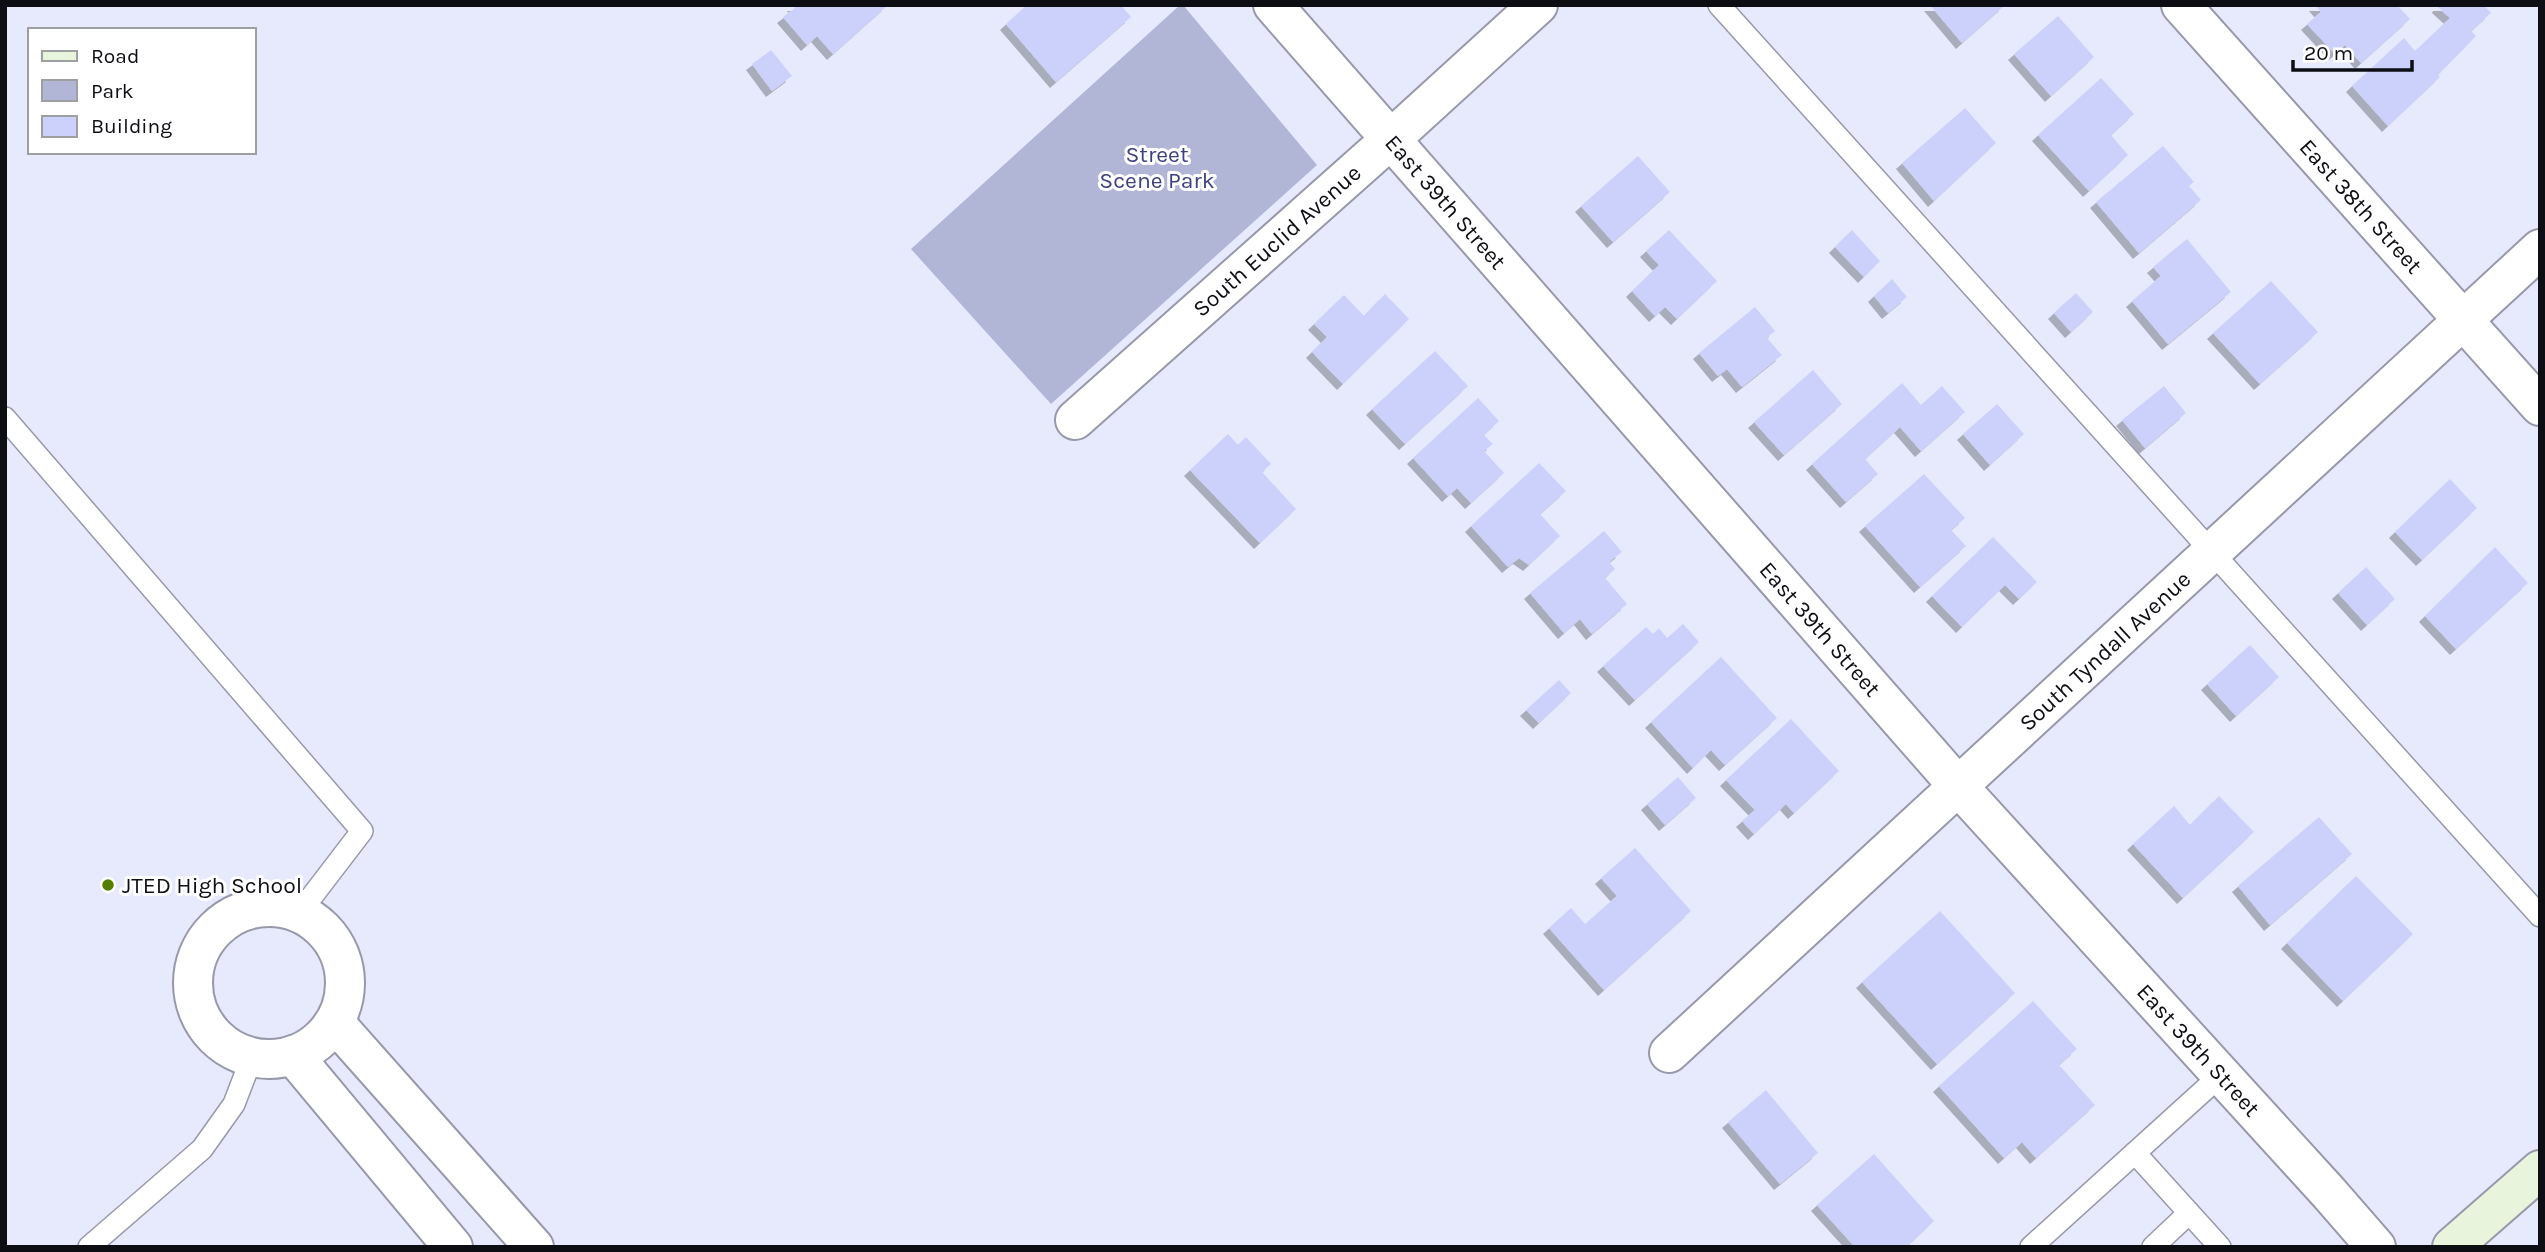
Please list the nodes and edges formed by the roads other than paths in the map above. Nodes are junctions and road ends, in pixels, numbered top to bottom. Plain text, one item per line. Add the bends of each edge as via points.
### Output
1 (1273, 5) edge
2 (1538, 5) edge
3 (1719, 5) edge
4 (2181, 5) edge
5 (1391, 139) junction
6 (2540, 249) edge
7 (2462, 321) junction
8 (2540, 406) edge
9 (5, 418) edge
10 (1075, 420) dead end
11 (2211, 553) junction
12 (1958, 786) junction
13 (300, 912) junction
14 (2540, 916) edge
15 (335, 1023) junction
16 (1669, 1052) dead end
17 (292, 1055) junction
18 (252, 1057) junction
19 (2222, 1074) junction
20 (2134, 1153) junction
21 (2540, 1170) edge
22 (2189, 1213) junction
23 (89, 1247) edge
24 (453, 1247) edge
25 (534, 1247) edge
26 (2031, 1247) edge
27 (2153, 1247) edge
28 (2220, 1247) edge
29 (2376, 1247) edge
30 (2452, 1247) edge

1 - 5 street, East 39th Street
2 - 5 street, South Euclid Avenue
3 - 11 lane
4 - 7 street, East 38th Street
5 - 10 street, South Euclid Avenue
5 - 12 street, East 39th Street
6 - 7 street, South Tyndall Avenue
7 - 8 street, East 38th Street
7 - 11 street, South Tyndall Avenue
9 - 13 lane via 362,831
11 - 12 street, South Tyndall Avenue
11 - 14 lane
12 - 16 street, South Tyndall Avenue
12 - 19 street, East 39th Street
13 - 15 street via 333,940 342,960 344,1003
13 - 18 street via 275,906 248,908 225,920 206,938 195,963 193,989 198,1012 220,1041
15 - 17 street via 320,1041
15 - 25 street
17 - 18 street via 276,1060
17 - 24 street
18 - 23 lane via 234,1104 202,1149
19 - 20 lane
19 - 29 street, East 39th Street
20 - 22 lane
20 - 26 lane
21 - 30 main road
22 - 27 lane
22 - 28 lane

